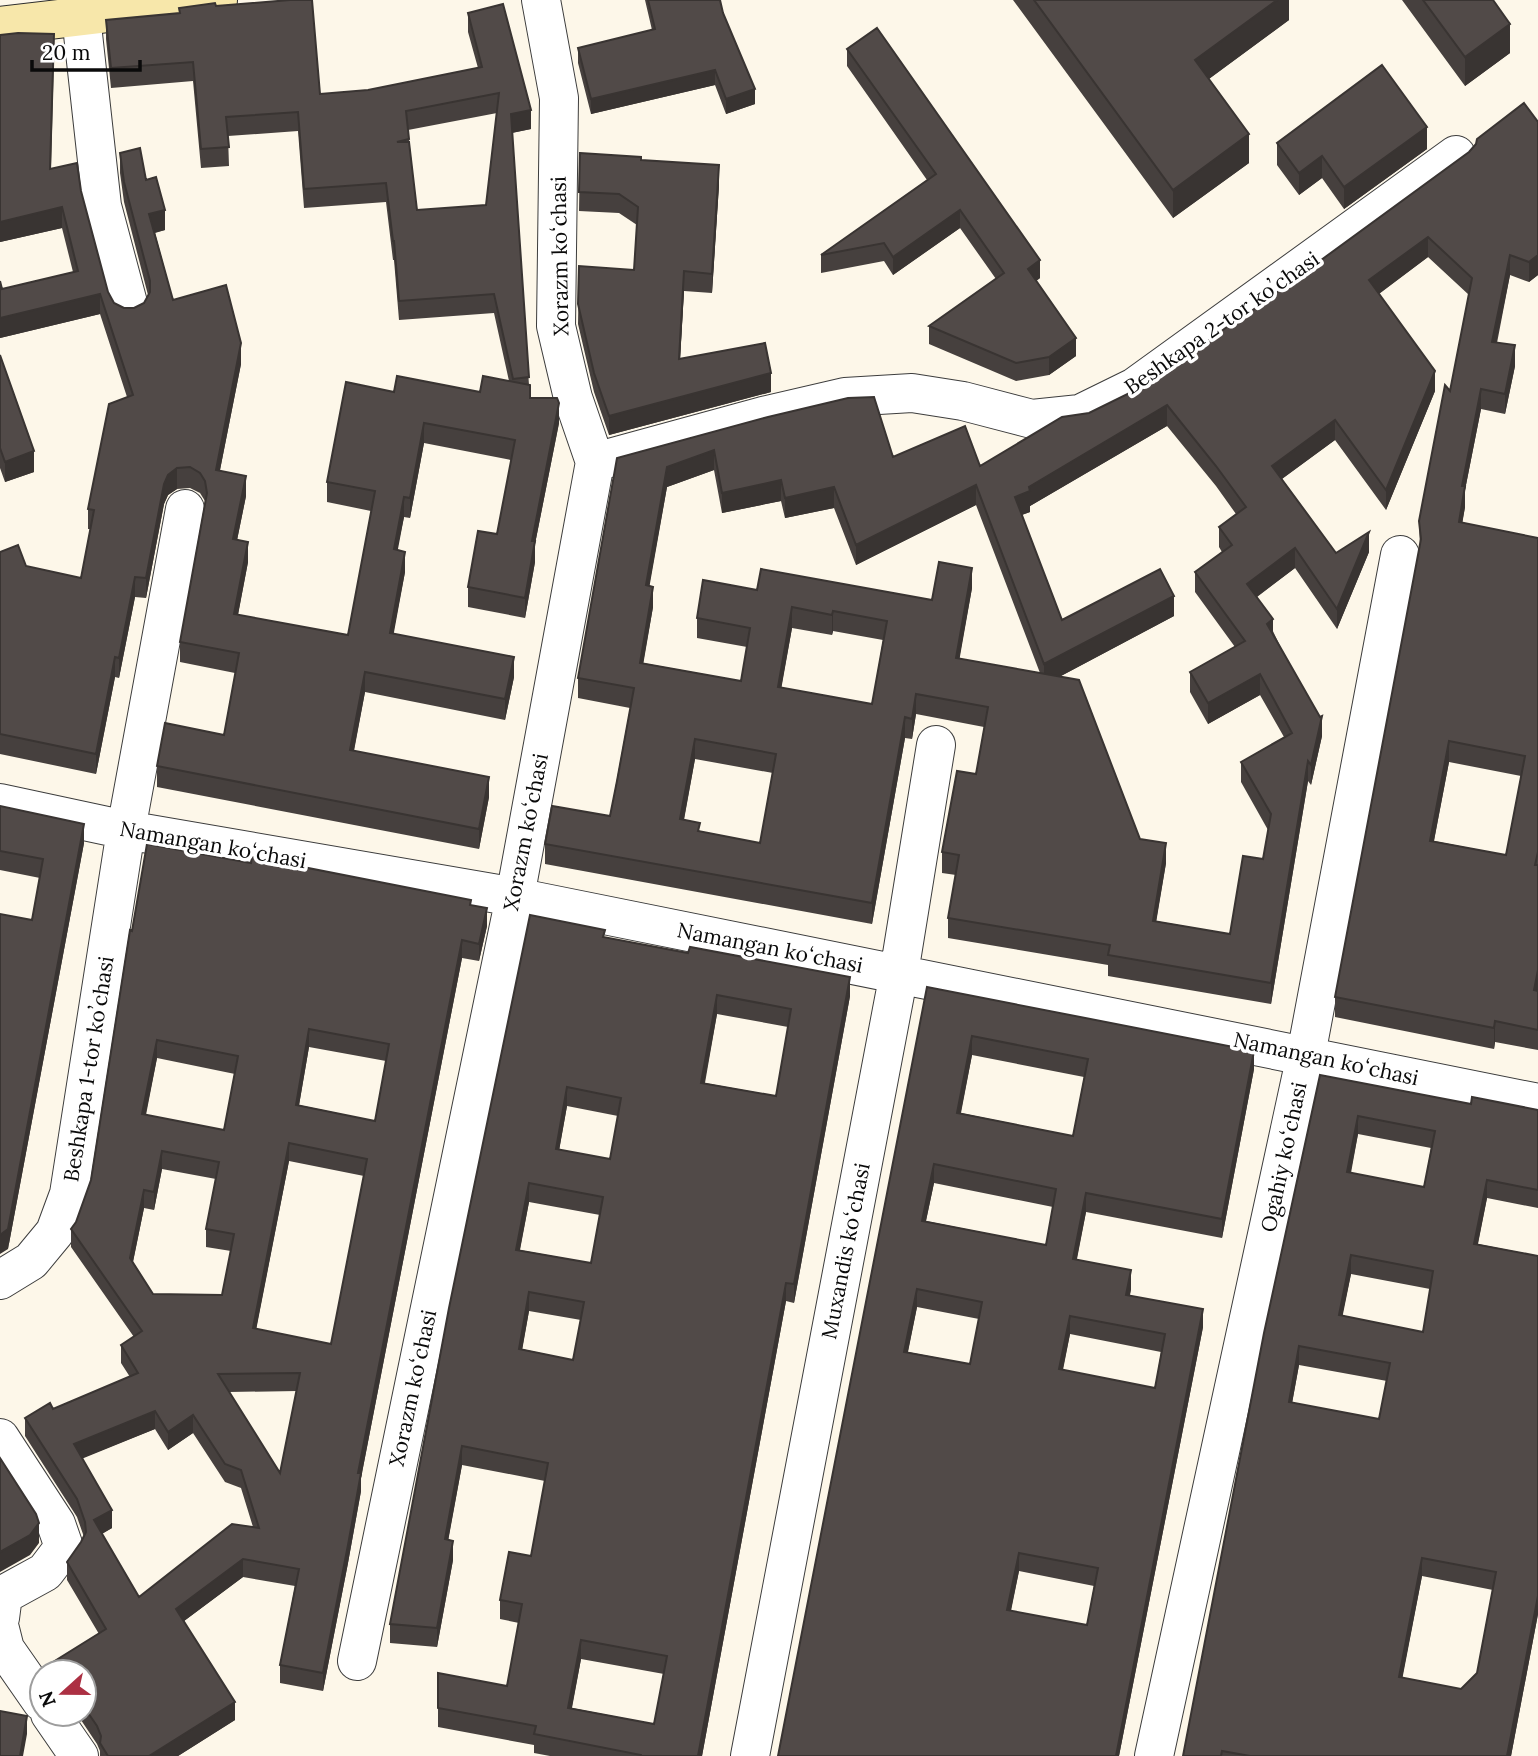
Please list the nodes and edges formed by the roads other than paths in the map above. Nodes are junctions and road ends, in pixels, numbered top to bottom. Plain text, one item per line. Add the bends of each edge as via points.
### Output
1 (218, 0) edge
2 (541, 0) edge
3 (81, 16) junction
4 (0, 26) edge
5 (1456, 155) dead end
6 (129, 307) edge
7 (595, 463) junction
8 (185, 509) dead end
9 (1399, 555) dead end
10 (936, 745) dead end
11 (0, 803) edge
12 (126, 830) junction
13 (515, 897) junction
14 (899, 973) junction
15 (1306, 1055) junction
16 (1538, 1103) edge
17 (0, 1280) edge
18 (0, 1438) edge
19 (1, 1637) edge
20 (357, 1661) dead end
21 (28, 1680) edge
22 (60, 1728) edge
23 (79, 1756) edge
24 (750, 1756) edge
25 (1154, 1756) edge

1 - 3 street
2 - 7 street, Xorazm koʻchasi via 559,98 556,326
3 - 4 street
3 - 6 street via 102,206
5 - 7 street, Beshkapa 2-tor koʼchasi via 1135,387 1080,414 1032,419 912,393 845,397
7 - 13 street, Xorazm koʻchasi
8 - 12 street, Beshkapa 1-tor koʼchasi
9 - 15 street, Ogahiy koʻchasi
10 - 14 street, Muxandis koʻchasi
11 - 12 street, Namangan koʻchasi
12 - 13 street, Namangan koʻchasi
12 - 17 street, Beshkapa 1-tor koʼchasi via 69,1194 55,1233 31,1261
13 - 14 street, Namangan koʻchasi
13 - 20 street, Xorazm koʻchasi
14 - 15 street, Namangan koʻchasi
14 - 24 street, Muxandis koʻchasi
15 - 16 street, Namangan koʻchasi
15 - 25 street, Ogahiy koʻchasi
18 - 19 street via 56,1524 64,1547 45,1573 3,1595
19 - 21 street
22 - 23 street

